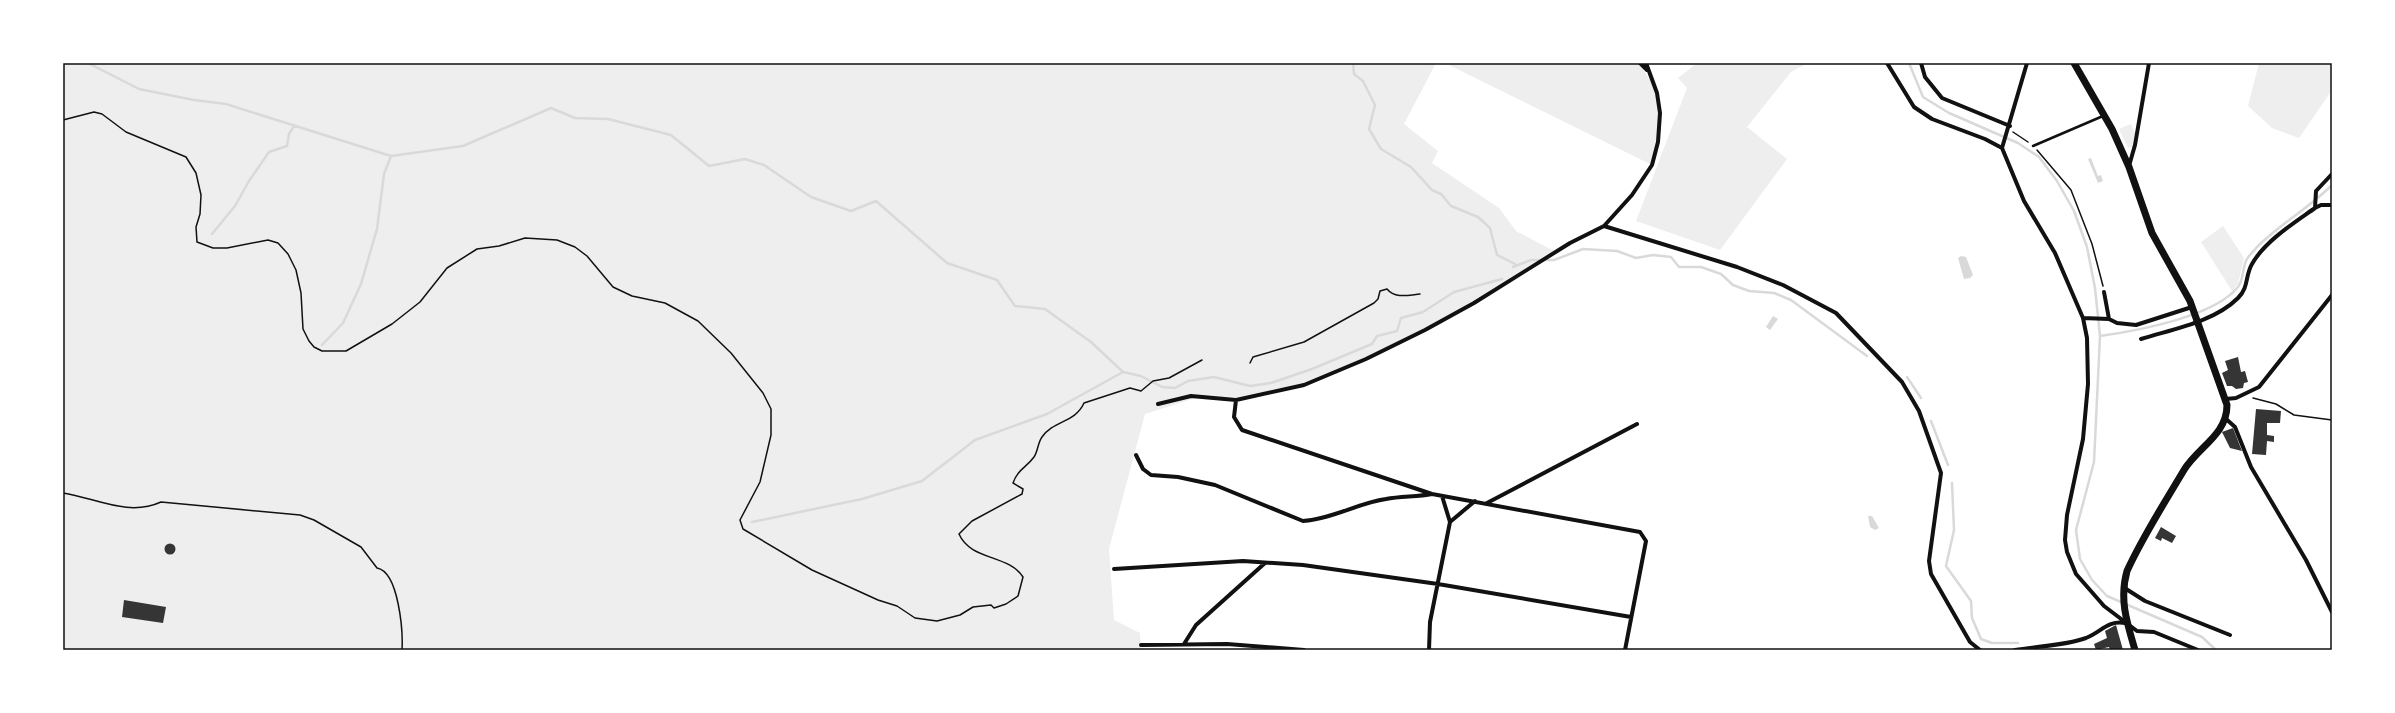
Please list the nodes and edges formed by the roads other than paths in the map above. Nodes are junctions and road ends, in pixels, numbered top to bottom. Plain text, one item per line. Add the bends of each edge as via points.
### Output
1 (1640, 63) edge
2 (1646, 63) edge
3 (1887, 63) edge
4 (1921, 63) edge
5 (2027, 63) edge
6 (2074, 63) edge
7 (2149, 63) edge
8 (1648, 71) junction
9 (2104, 116) junction
10 (2010, 126) junction
11 (2033, 146) road end
12 (2002, 148) junction
13 (2129, 167) junction
14 (2332, 174) edge
15 (2332, 205) edge
16 (2315, 208) junction
17 (1604, 226) junction
18 (2104, 292) road end
19 (2332, 295) edge
20 (2192, 308) junction
21 (2083, 318) junction
22 (2109, 319) junction
23 (2196, 321) junction
24 (2141, 339) dead end
25 (2226, 399) junction
26 (1236, 400) junction
27 (1158, 404) dead end
28 (2225, 418) junction
29 (1637, 424) dead end
30 (1136, 455) dead end
31 (1432, 494) junction
32 (1442, 496) junction
33 (1475, 501) junction
34 (1487, 503) junction
35 (1450, 522) junction
36 (1265, 563) junction
37 (1114, 569) dead end
38 (1438, 584) junction
39 (2123, 589) junction
40 (2332, 612) edge
41 (1631, 617) junction
42 (2127, 623) junction
43 (2230, 635) dead end
44 (1184, 644) junction
45 (1141, 645) dead end
46 (1304, 650) edge
47 (1429, 650) edge
48 (1625, 650) edge
49 (1980, 650) edge
50 (2015, 650) edge
51 (2135, 650) edge
52 (2198, 650) edge

1 - 8 street
2 - 8 street
3 - 12 street via 1914,107 1932,119
4 - 10 street via 1925,77 1942,98
5 - 10 street
6 - 9 main road
7 - 13 street
8 - 17 street via 1657,93 1660,113 1658,142 1652,165 1632,195
9 - 11 lane
9 - 13 main road
10 - 12 street
12 - 21 street via 2024,201 2055,253
13 - 20 main road via 2152,233
14 - 16 street via 2316,191
15 - 16 street via 2320,205
16 - 23 street via 2271,243 2252,264 2247,286 2238,298 2223,309
17 - 26 street via 1474,303 1366,359 1304,385
17 - 49 street via 1737,267 1783,285 1836,313 1902,382 1919,411 1941,473 1929,560 1931,574 1970,642
18 - 22 street
19 - 25 street via 2259,387 2236,398
20 - 22 street via 2136,325 2117,323
20 - 23 main road
21 - 22 street
21 - 42 street via 2087,338 2088,384 2083,439 2067,515 2065,540 2071,565 2080,581 2108,609
23 - 24 street
23 - 25 main road
25 - 28 main road
26 - 27 street via 1191,396
26 - 31 street via 1234,417 1242,430
28 - 39 main road via 2212,440 2184,470 2132,561
28 - 40 street via 2236,427 2251,467 2306,560
29 - 34 street
30 - 31 street via 1143,469 1151,475 1178,477 1215,486 1303,520 1319,520 1354,506 1386,498
31 - 32 street
32 - 33 street
32 - 35 street
33 - 34 street
33 - 35 street
34 - 41 street via 1502,508 1640,532 1646,541
35 - 38 street
36 - 37 street via 1243,561
36 - 38 street via 1303,565
36 - 44 street via 1196,625
38 - 41 street
38 - 47 street via 1430,622
39 - 42 main road
39 - 43 street via 2145,601
41 - 48 street
42 - 50 street via 2115,621 2086,638 2074,641
42 - 51 main road
42 - 52 street via 2136,631 2154,632
44 - 45 street
44 - 46 street

